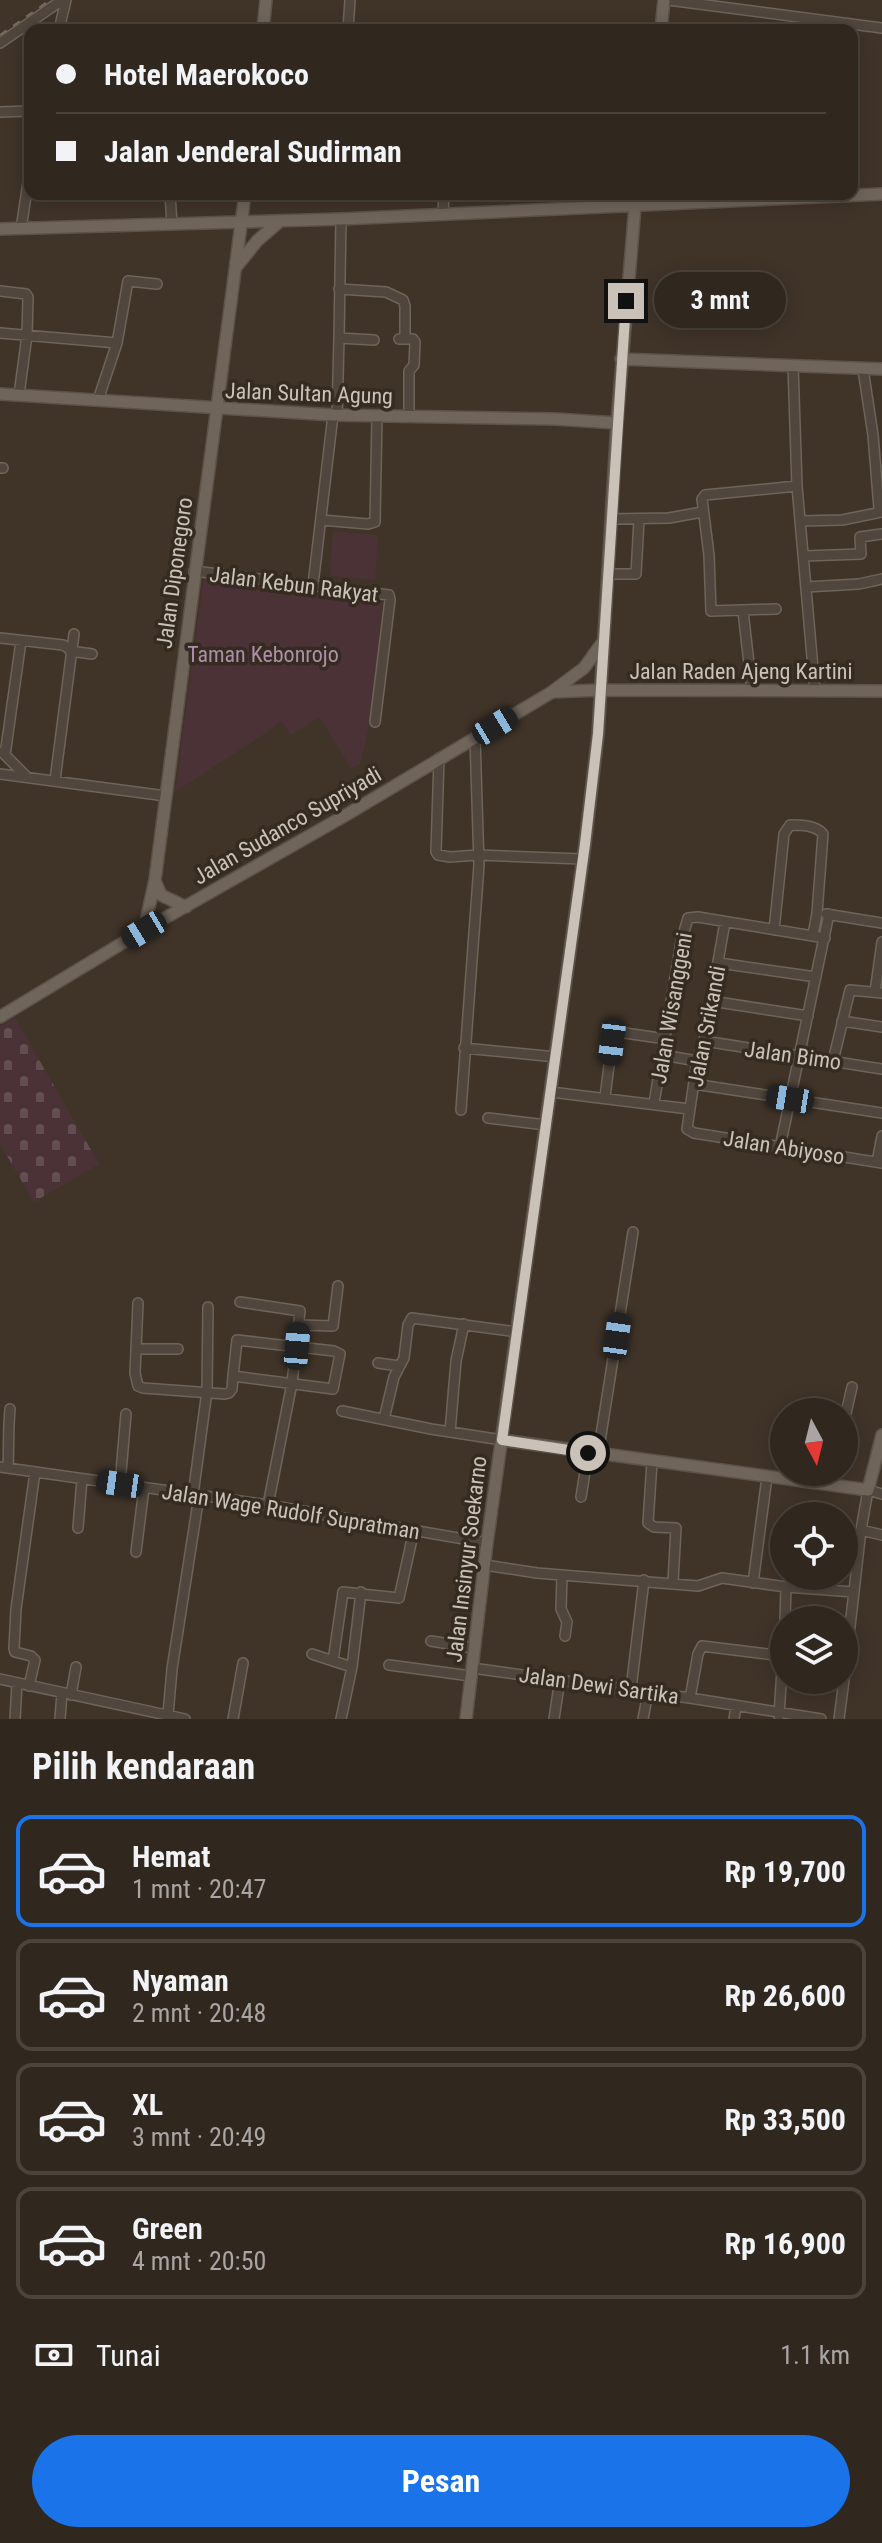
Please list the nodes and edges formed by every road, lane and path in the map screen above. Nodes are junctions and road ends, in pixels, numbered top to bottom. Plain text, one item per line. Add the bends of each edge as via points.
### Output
1 (64, 0) edge
2 (266, 0) edge
3 (350, 0) edge
4 (666, 0) edge
5 (28, 24) edge
6 (62, 24) edge
7 (264, 24) edge
8 (348, 24) edge
9 (662, 24) edge
10 (851, 24) edge
11 (858, 25) edge
12 (24, 27) edge
13 (882, 28) edge
14 (0, 43) edge
15 (24, 111) edge
16 (0, 112) edge
17 (882, 194) edge
18 (858, 195) edge
19 (25, 200) edge
20 (170, 200) edge
21 (244, 200) edge
22 (446, 200) edge
23 (635, 200) edge
24 (449, 212) junction
25 (341, 219) junction
26 (281, 220) junction
27 (242, 222) junction
28 (172, 224) junction
29 (0, 229) edge
30 (21, 229) junction
31 (235, 269) junction
32 (157, 284) dead end
33 (339, 289) junction
34 (0, 291) edge
35 (0, 333) edge
36 (27, 335) junction
37 (339, 338) junction
38 (374, 340) dead end
39 (117, 343) junction
40 (621, 359) junction
41 (793, 365) junction
42 (863, 369) junction
43 (882, 369) edge
44 (0, 394) edge
45 (19, 395) junction
46 (98, 400) junction
47 (217, 409) junction
48 (335, 415) junction
49 (377, 416) junction
50 (409, 416) junction
51 (617, 423) junction
52 (877, 435) edge
53 (797, 486) junction
54 (702, 512) junction
55 (882, 512) edge
56 (611, 519) junction
57 (321, 520) junction
58 (639, 520) junction
59 (801, 521) junction
60 (882, 534) edge
61 (804, 556) junction
62 (194, 571) junction
63 (608, 574) junction
64 (882, 579) edge
65 (313, 585) junction
66 (806, 587) junction
67 (776, 609) dead end
68 (743, 611) junction
69 (74, 634) dead end
70 (0, 638) edge
71 (21, 641) junction
72 (604, 641) junction
73 (70, 650) junction
74 (92, 654) dead end
75 (600, 690) junction
76 (752, 690) junction
77 (815, 691) junction
78 (882, 691) edge
79 (552, 692) junction
80 (375, 722) dead end
81 (475, 737) junction
82 (2, 752) edge
83 (435, 761) junction
84 (0, 774) edge
85 (26, 776) junction
86 (55, 780) junction
87 (166, 796) junction
88 (478, 855) junction
89 (583, 859) junction
90 (155, 880) junction
91 (186, 907) junction
92 (817, 913) junction
93 (829, 914) junction
94 (725, 922) junction
95 (882, 923) edge
96 (144, 930) junction
97 (774, 930) junction
98 (813, 935) junction
99 (825, 938) junction
100 (882, 942) edge
101 (719, 963) junction
102 (816, 977) junction
103 (878, 992) edge
104 (711, 1001) junction
105 (808, 1016) junction
106 (0, 1017) edge
107 (842, 1021) junction
108 (882, 1027) edge
109 (666, 1039) junction
110 (704, 1041) junction
111 (464, 1048) junction
112 (663, 1055) junction
113 (556, 1057) junction
114 (798, 1057) junction
115 (697, 1061) junction
116 (833, 1061) junction
117 (882, 1069) edge
118 (694, 1084) junction
119 (551, 1092) junction
120 (605, 1097) junction
121 (790, 1099) junction
122 (654, 1103) junction
123 (689, 1109) junction
124 (461, 1110) dead end
125 (882, 1113) edge
126 (488, 1118) dead end
127 (546, 1125) junction
128 (687, 1129) joint
129 (882, 1136) edge
130 (780, 1147) junction
131 (879, 1163) edge
132 (633, 1232) dead end
133 (338, 1286) dead end
134 (240, 1302) dead end
135 (138, 1303) dead end
136 (208, 1307) dead end
137 (464, 1324) junction
138 (299, 1325) junction
139 (517, 1332) junction
140 (297, 1346) junction
141 (136, 1349) junction
142 (178, 1349) dead end
143 (378, 1363) dead end
144 (399, 1366) junction
145 (233, 1376) junction
146 (292, 1383) junction
147 (852, 1387) dead end
148 (207, 1398) junction
149 (849, 1398) edge
150 (10, 1409) dead end
151 (342, 1411) dead end
152 (126, 1414) dead end
153 (384, 1419) junction
154 (450, 1432) junction
155 (882, 1435) edge
156 (502, 1440) junction
157 (593, 1454) junction
158 (652, 1462) junction
159 (4, 1468) edge
160 (35, 1472) junction
161 (767, 1477) junction
162 (770, 1477) edge
163 (82, 1479) junction
164 (120, 1484) junction
165 (838, 1486) edge
166 (144, 1488) junction
167 (868, 1490) junction
168 (882, 1494) edge
169 (196, 1495) junction
170 (581, 1497) dead end
171 (268, 1505) junction
172 (78, 1528) dead end
173 (414, 1530) junction
174 (861, 1530) junction
175 (882, 1535) edge
176 (487, 1543) junction
177 (136, 1552) dead end
178 (485, 1565) junction
179 (562, 1575) junction
180 (644, 1580) junction
181 (673, 1582) junction
182 (753, 1583) junction
183 (770, 1585) edge
184 (827, 1590) edge
185 (361, 1592) junction
186 (854, 1592) junction
187 (852, 1606) edge
188 (565, 1636) dead end
189 (431, 1641) dead end
190 (474, 1648) junction
191 (312, 1654) dead end
192 (770, 1654) edge
193 (333, 1661) junction
194 (243, 1663) dead end
195 (389, 1665) dead end
196 (76, 1667) dead end
197 (352, 1667) junction
198 (471, 1672) junction
199 (0, 1679) edge
200 (560, 1679) junction
201 (17, 1683) junction
202 (29, 1686) junction
203 (631, 1689) junction
204 (648, 1692) junction
205 (67, 1694) junction
206 (780, 1694) edge
207 (842, 1694) edge
208 (690, 1698) junction
209 (736, 1707) junction
210 (136, 1708) junction
211 (168, 1715) junction
212 (154, 1716) edge
213 (778, 1716) edge
214 (15, 1719) edge
215 (60, 1719) edge
216 (134, 1719) edge
217 (185, 1719) edge
218 (233, 1719) edge
219 (341, 1719) edge
220 (466, 1719) edge
221 (554, 1719) edge
222 (646, 1719) edge
223 (734, 1719) edge
224 (821, 1719) edge
225 (839, 1719) edge

1 - 5 street
1 - 6 street
2 - 7 main road
3 - 8 street
4 - 9 main road
4 - 10 street
11 - 13 street
12 - 14 street
15 - 16 street
17 - 18 main road
19 - 30 street
20 - 28 street
21 - 27 main road, Jalan Diponegoro
22 - 24 street
23 - 24 main road
23 - 40 main road, Jalan Insinyur Soekarno
24 - 25 main road
25 - 26 main road
25 - 33 street
26 - 27 main road
26 - 31 main road
27 - 28 main road
27 - 31 main road, Jalan Diponegoro
28 - 30 main road
29 - 30 main road
31 - 47 main road, Jalan Diponegoro
32 - 39 street via 128,281
33 - 37 street
33 - 50 street via 386,292 403,300 402,339 415,342
34 - 36 street via 27,295
35 - 36 street
36 - 39 street
36 - 45 street
37 - 38 street
37 - 48 street
39 - 46 street
40 - 41 main road
40 - 51 main road, Jalan Insinyur Soekarno
41 - 42 main road
41 - 53 street
42 - 43 main road
42 - 52 street
44 - 45 main road, Jalan Sultan Agung
45 - 46 main road, Jalan Sultan Agung
46 - 47 main road, Jalan Sultan Agung
47 - 48 main road, Jalan Sultan Agung
47 - 62 main road, Jalan Diponegoro
48 - 49 main road, Jalan Sultan Agung
48 - 57 street
49 - 50 main road, Jalan Sultan Agung
49 - 57 street via 375,522
50 - 51 main road, Jalan Sultan Agung
51 - 56 main road, Jalan Insinyur Soekarno
52 - 55 street
53 - 54 street via 705,495
53 - 59 street
54 - 58 street
54 - 68 street via 710,609
55 - 59 street
56 - 58 street
56 - 63 main road, Jalan Insinyur Soekarno
57 - 65 street
58 - 63 street via 636,574
59 - 61 street
60 - 61 street via 860,537 861,554
61 - 66 street
62 - 65 street, Jalan Kebun Rakyat
62 - 87 main road, Jalan Diponegoro
63 - 72 main road, Jalan Insinyur Soekarno
64 - 66 street
65 - 80 street, Jalan Kebun Rakyat via 389,595
66 - 77 street
67 - 68 street
68 - 76 street
69 - 73 street
70 - 71 street
71 - 73 street
71 - 82 street
72 - 75 main road, Jalan Insinyur Soekarno
72 - 79 main road via 584,668
73 - 74 street
73 - 86 street
75 - 76 main road, Jalan Raden Ajeng Kartini
75 - 79 main road, Jalan Sudanco Supriyadi
75 - 89 main road, Jalan Insinyur Soekarno
76 - 77 main road, Jalan Raden Ajeng Kartini
77 - 78 main road, Jalan Raden Ajeng Kartini
79 - 81 main road, Jalan Sudanco Supriyadi
81 - 83 main road, Jalan Sudanco Supriyadi
81 - 88 street
82 - 85 street
83 - 88 street via 436,852 443,857
83 - 91 main road, Jalan Sudanco Supriyadi
84 - 85 street
85 - 86 street
86 - 87 street
87 - 90 main road, Jalan Diponegoro
88 - 89 street
88 - 111 street
89 - 113 main road, Jalan Insinyur Soekarno
90 - 91 main road via 161,895
90 - 96 main road, Jalan Diponegoro
91 - 96 main road, Jalan Sudanco Supriyadi
92 - 93 street
92 - 97 street via 823,834 818,828 790,825 784,834
92 - 98 street
93 - 95 street
93 - 99 street
94 - 97 street
94 - 101 street, Jalan Srikandi
94 - 109 street, Jalan Wisanggeni via 692,917 686,922
96 - 106 main road, Jalan Sudanco Supriyadi
97 - 98 street
98 - 99 street
99 - 102 street
100 - 103 street
101 - 102 street
101 - 104 street, Jalan Srikandi
102 - 105 street
103 - 107 street via 850,990
104 - 105 street
104 - 110 street, Jalan Srikandi
105 - 114 street
107 - 108 street
107 - 116 street
109 - 112 street, Jalan Wisanggeni
109 - 120 street via 616,1035
110 - 114 street, Jalan Bimo
110 - 115 street, Jalan Srikandi
111 - 113 street
111 - 124 street
112 - 115 street
112 - 122 street, Jalan Wisanggeni
113 - 119 main road, Jalan Insinyur Soekarno
114 - 116 street, Jalan Bimo
114 - 121 street
115 - 118 street, Jalan Srikandi
116 - 117 street, Jalan Bimo
118 - 121 street
118 - 123 street, Jalan Srikandi
119 - 120 street
119 - 127 main road, Jalan Insinyur Soekarno
120 - 122 street
121 - 125 street
121 - 130 street
122 - 123 street
123 - 128 street, Jalan Srikandi
126 - 127 street
127 - 139 main road, Jalan Insinyur Soekarno
128 - 130 street, Jalan Abiyoso
129 - 131 street
130 - 131 street, Jalan Abiyoso
132 - 157 street
133 - 138 street via 333,1326
134 - 138 street via 297,1309
135 - 141 street
136 - 148 street
137 - 139 street
137 - 144 street via 412,1318
137 - 154 street
138 - 140 street
139 - 156 main road, Jalan Insinyur Soekarno
140 - 145 street via 236,1341
140 - 146 street
140 - 146 street via 341,1356 334,1389
141 - 142 street
141 - 148 street via 138,1386
143 - 144 street
144 - 153 street
145 - 146 street
145 - 148 street via 229,1393
146 - 171 street
147 - 149 street
148 - 169 street
150 - 159 street
151 - 153 street
152 - 164 street
153 - 154 street
154 - 156 street
155 - 167 main road
156 - 157 main road
156 - 176 main road, Jalan Insinyur Soekarno
157 - 158 main road
157 - 170 street
158 - 161 main road
158 - 181 street via 648,1523 676,1528
159 - 160 street, Jalan Wage Rudolf Supratman
160 - 163 street, Jalan Wage Rudolf Supratman
160 - 202 street via 14,1648 35,1660
161 - 162 main road
161 - 182 street
163 - 164 street, Jalan Wage Rudolf Supratman
163 - 172 street
164 - 166 street, Jalan Wage Rudolf Supratman
165 - 167 main road
166 - 169 street, Jalan Wage Rudolf Supratman
166 - 177 street
167 - 168 street
167 - 174 street
169 - 171 street, Jalan Wage Rudolf Supratman
169 - 211 street
171 - 173 street, Jalan Wage Rudolf Supratman
173 - 176 street, Jalan Wage Rudolf Supratman
173 - 185 street via 399,1598
174 - 175 street
174 - 186 street
176 - 178 main road, Jalan Insinyur Soekarno
178 - 179 street
178 - 190 main road, Jalan Insinyur Soekarno
179 - 180 street
179 - 188 street
180 - 181 street
180 - 203 street
181 - 182 street via 698,1586 722,1578
182 - 183 street
184 - 186 street
185 - 193 street via 343,1592
185 - 197 street
186 - 187 street
189 - 190 street
190 - 198 main road, Jalan Insinyur Soekarno
191 - 193 street
192 - 208 street via 702,1646
193 - 197 street
194 - 218 street
195 - 198 street, Jalan Dewi Sartika
196 - 205 street
197 - 219 street
198 - 200 street, Jalan Dewi Sartika
198 - 220 main road, Jalan Insinyur Soekarno
199 - 201 street
200 - 203 street, Jalan Dewi Sartika
200 - 221 street
201 - 202 street
201 - 214 street
202 - 205 street
203 - 204 street, Jalan Dewi Sartika
204 - 208 street, Jalan Dewi Sartika
204 - 222 street
205 - 210 street
205 - 215 street
206 - 213 street
207 - 225 street
208 - 209 street, Jalan Dewi Sartika
209 - 213 street, Jalan Dewi Sartika
209 - 223 street
210 - 212 street
210 - 216 street
211 - 212 street
211 - 217 street
213 - 224 street, Jalan Dewi Sartika

